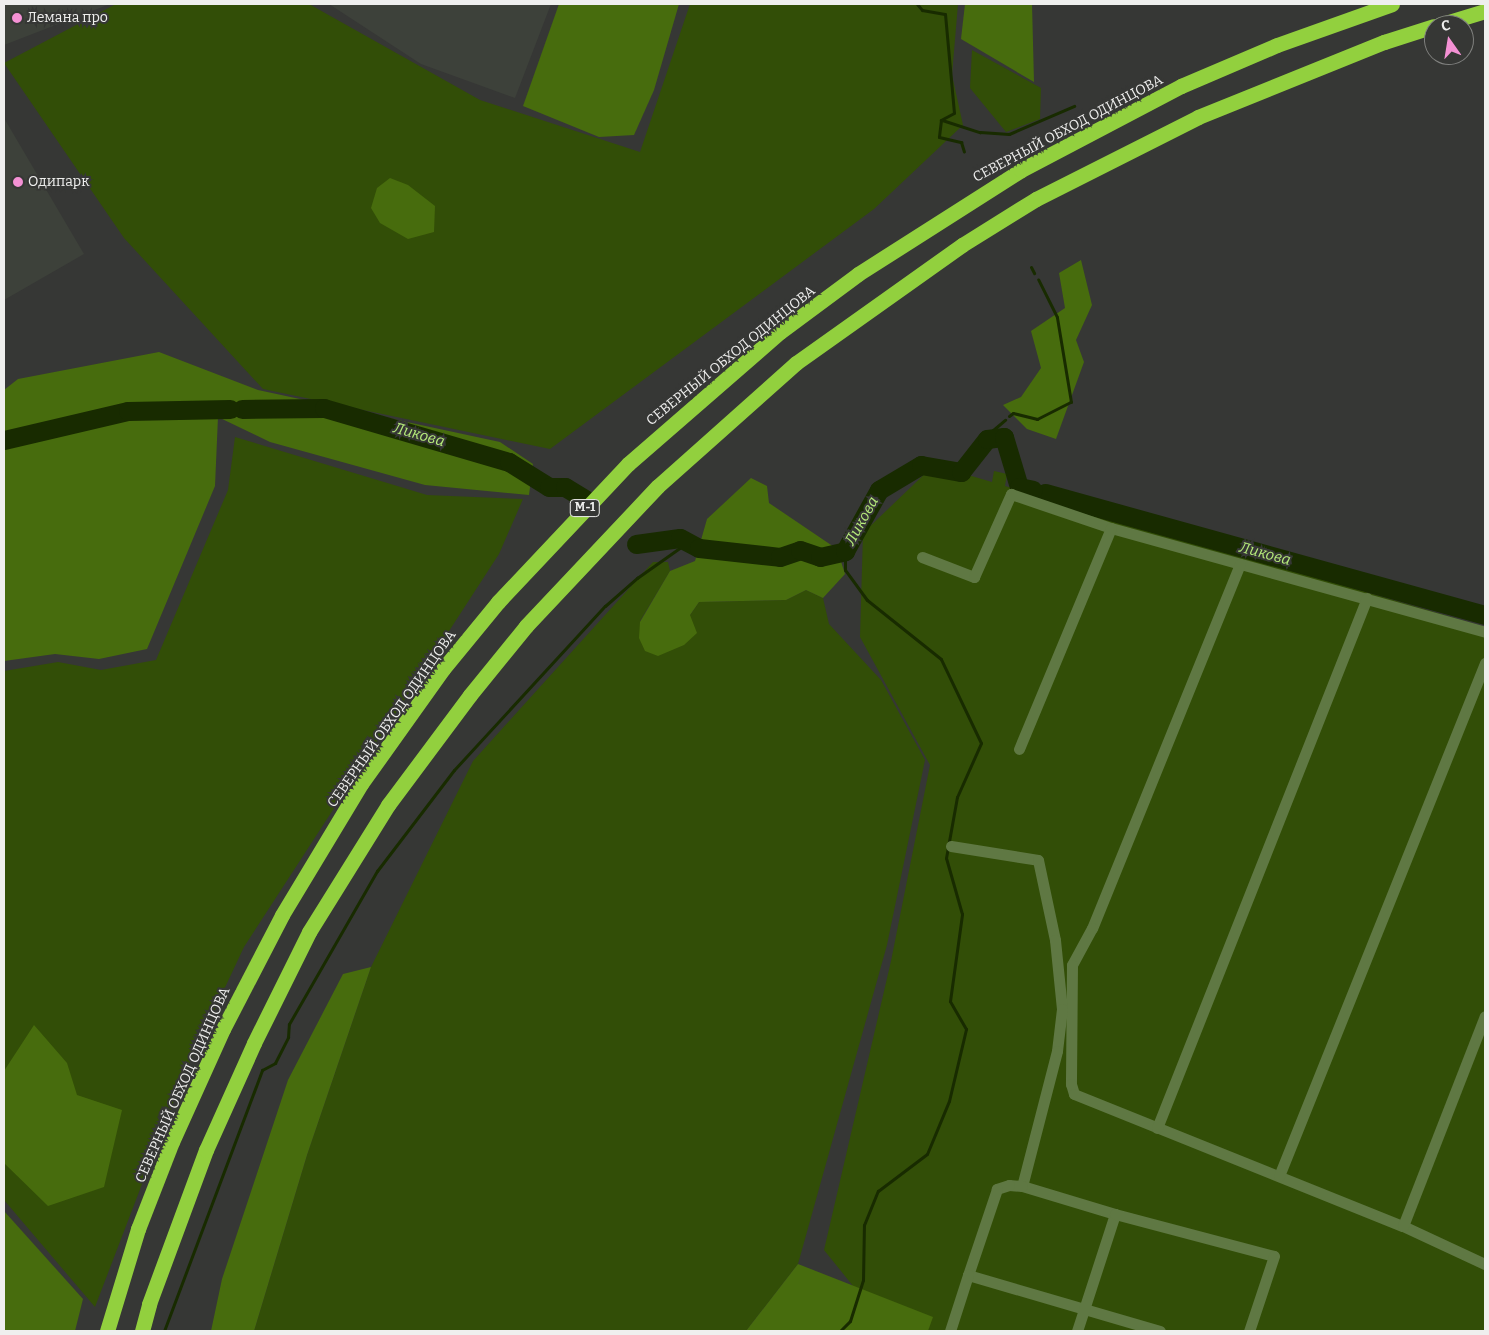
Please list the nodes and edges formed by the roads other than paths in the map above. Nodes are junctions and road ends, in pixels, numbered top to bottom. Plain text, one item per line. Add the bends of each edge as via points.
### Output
1 (1392, 4) edge
2 (1485, 11) edge
3 (1472, 15) edge
4 (1424, 29) edge
5 (1112, 528) junction
6 (922, 557) dead end
7 (1240, 564) junction
8 (1367, 598) junction
9 (1485, 632) edge
10 (1485, 663) edge
11 (1020, 749) dead end
12 (951, 846) dead end
13 (1485, 1016) edge
14 (1157, 1128) junction
15 (1280, 1176) junction
16 (1022, 1186) junction
17 (1115, 1214) junction
18 (1403, 1226) junction
19 (1485, 1264) edge
20 (968, 1275) junction
21 (1084, 1309) junction
22 (107, 1331) edge
23 (142, 1331) edge
24 (950, 1331) edge
25 (1077, 1331) edge
26 (1160, 1331) edge
27 (1249, 1331) edge

1 - 22 highway, СЕВЕРНЫЙ ОБХОД ОДИНЦОВА / М-1 via 1277,45 1182,86 1021,170 941,218 780,332 690,406 580,512 498,602 443,669 362,784 282,916 223,1029 172,1142 138,1229
2 - 3 highway
4 - 23 highway, М-1 via 1198,117 1036,199 899,288 796,363 658,486 526,626 470,695 388,805 309,932 206,1150
5 - 6 street via 1011,494 974,577
5 - 7 street
5 - 11 street
7 - 8 street
7 - 14 street via 1092,928 1072,965 1071,1084 1074,1094
8 - 9 street
8 - 14 street
10 - 15 street
12 - 16 street via 1038,860 1055,940 1062,1009 1057,1051
13 - 18 street
14 - 15 street
15 - 18 street
16 - 17 street
16 - 20 street via 1010,1184 997,1190
17 - 21 street
17 - 27 street via 1274,1256
18 - 19 street
20 - 21 street
20 - 24 street
21 - 25 street
21 - 26 street

